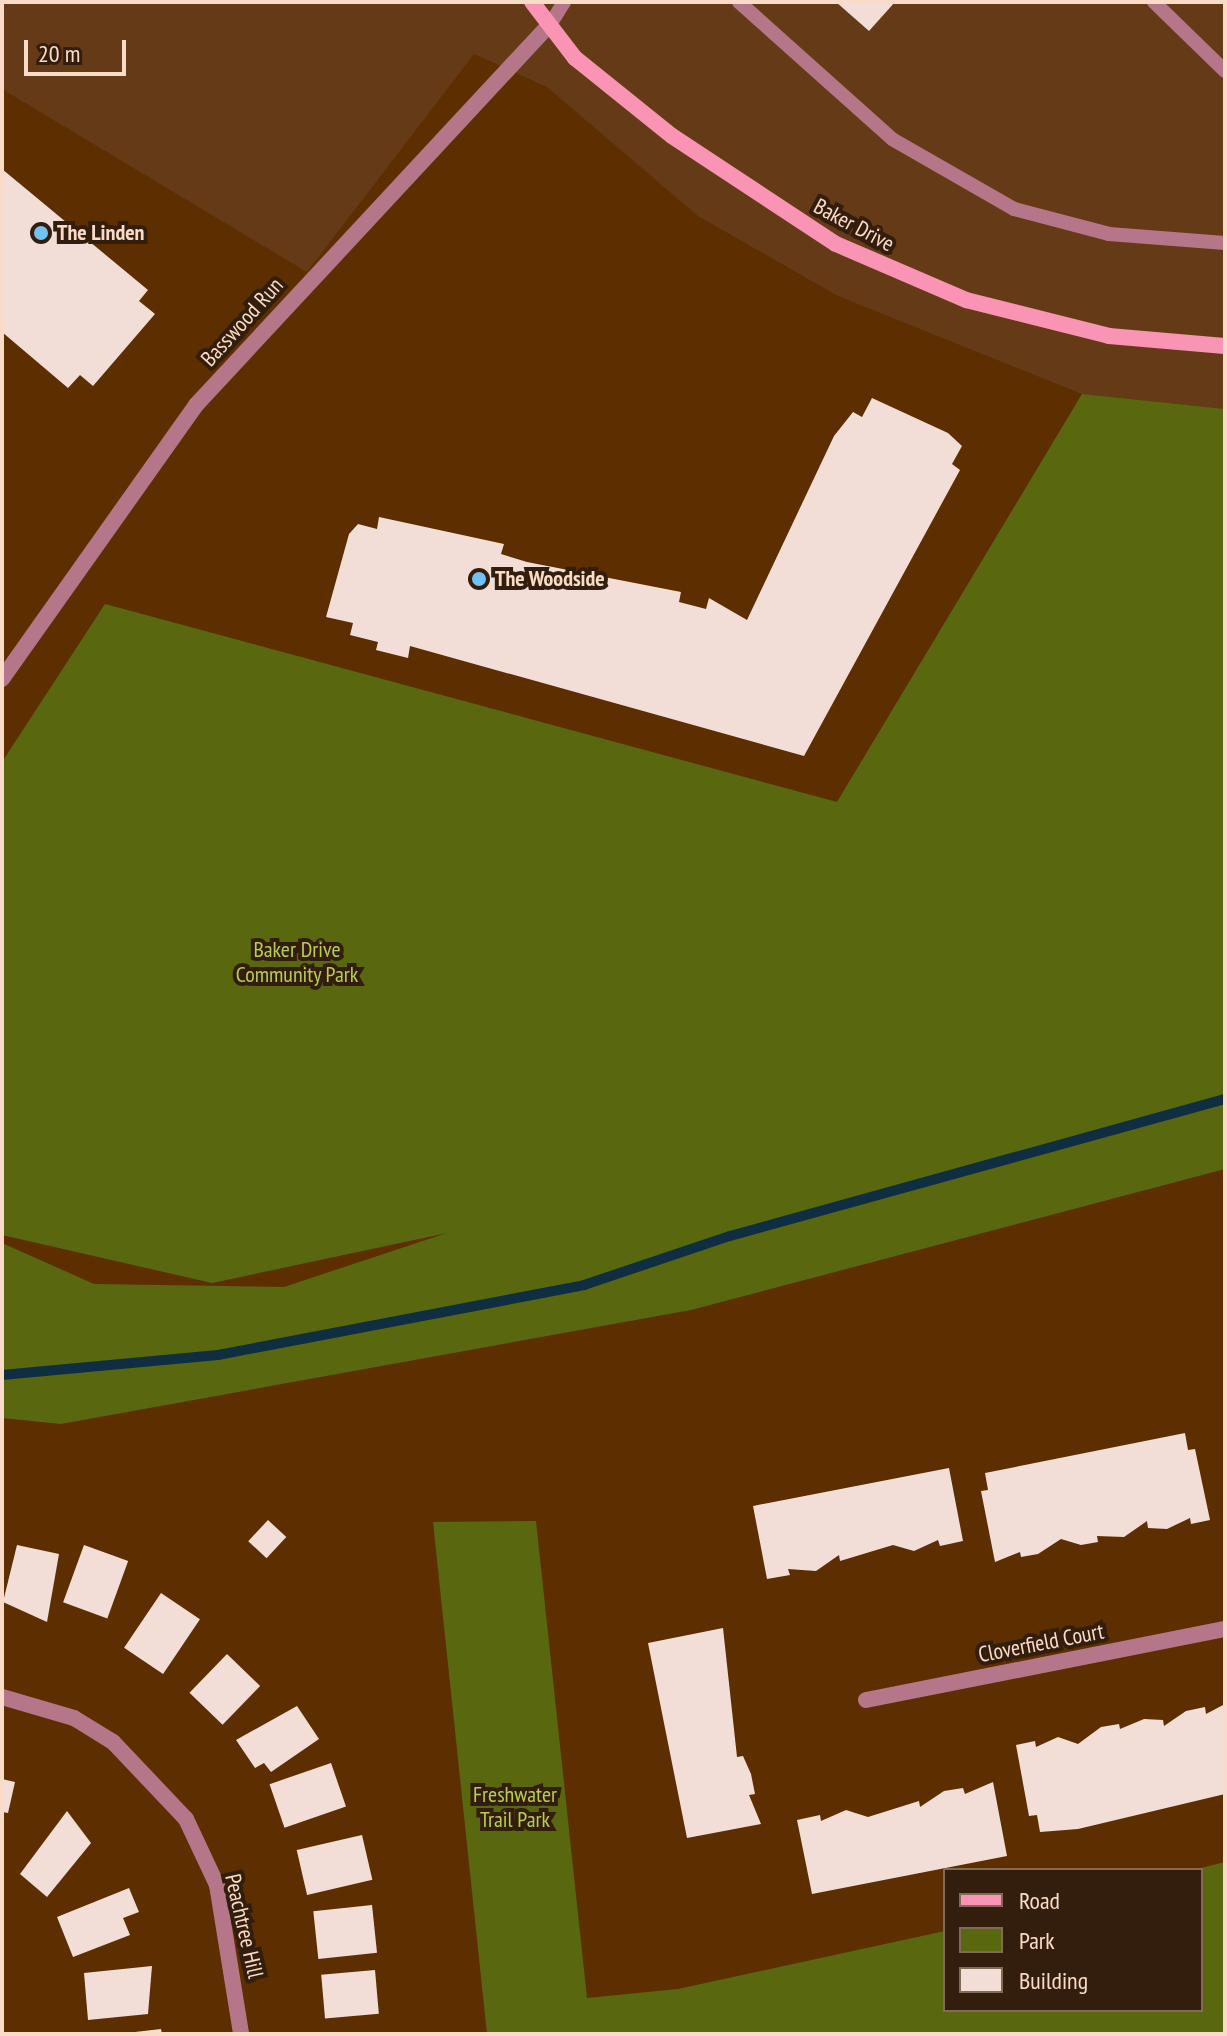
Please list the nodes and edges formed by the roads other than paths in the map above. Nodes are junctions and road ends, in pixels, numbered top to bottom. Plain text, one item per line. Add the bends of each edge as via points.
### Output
1 (532, 2) edge
2 (564, 2) edge
3 (739, 2) edge
4 (1154, 2) edge
5 (551, 23) junction
6 (1225, 71) edge
7 (1225, 243) edge
8 (1225, 346) edge
9 (2, 679) edge
10 (1225, 1629) edge
11 (2, 1697) edge
12 (866, 1700) dead end
13 (241, 2034) edge

1 - 5 street, Baker Drive
2 - 5 lane
3 - 7 lane via 892,139 1014,209 1109,234
4 - 6 lane
5 - 8 street, Baker Drive via 575,58 672,136 836,244 966,300 1109,336
5 - 9 street, Basswood Run via 493,77 196,405
10 - 12 street, Cloverfield Court
11 - 13 street, Peachtree Hill via 74,1718 113,1742 186,1819 217,1885

